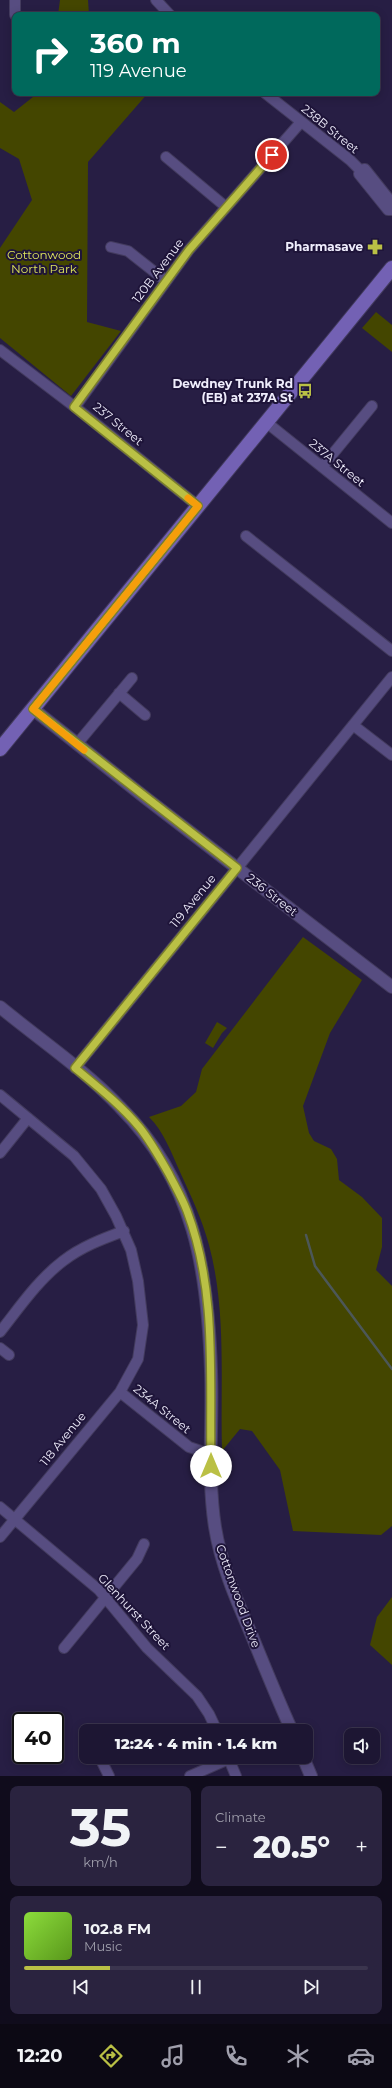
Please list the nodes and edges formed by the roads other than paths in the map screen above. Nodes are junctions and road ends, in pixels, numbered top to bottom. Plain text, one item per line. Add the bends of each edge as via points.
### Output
1 (15, 0) edge
2 (156, 0) edge
3 (15, 12) edge
4 (167, 12) edge
5 (269, 96) edge
6 (301, 122) junction
7 (166, 157) dead end
8 (360, 170) junction
9 (392, 204) edge
10 (226, 207) junction
11 (392, 210) edge
12 (111, 246) dead end
13 (392, 268) edge
14 (166, 281) junction
15 (0, 350) edge
16 (372, 406) dead end
17 (74, 407) junction
18 (266, 422) junction
19 (322, 467) junction
20 (198, 506) junction
21 (392, 523) edge
22 (246, 536) dead end
23 (392, 650) edge
24 (392, 677) edge
25 (132, 678) dead end
26 (119, 693) junction
27 (33, 709) junction
28 (145, 715) dead end
29 (354, 725) junction
30 (77, 744) junction
31 (0, 748) edge
32 (392, 755) edge
33 (237, 868) junction
34 (392, 987) edge
35 (0, 1007) edge
36 (75, 1068) junction
37 (0, 1095) edge
38 (28, 1118) junction
39 (0, 1153) edge
40 (124, 1232) junction
41 (0, 1332) edge
42 (0, 1348) edge
43 (9, 1355) dead end
44 (120, 1392) junction
45 (210, 1454) junction
46 (0, 1507) edge
47 (14, 1520) junction
48 (0, 1537) edge
49 (144, 1544) dead end
50 (106, 1598) junction
51 (64, 1648) dead end
52 (214, 1724) edge
53 (289, 1724) edge
54 (103, 1764) edge
55 (215, 1764) edge
56 (231, 1764) edge
57 (306, 1764) edge
58 (109, 1776) edge
59 (190, 1776) edge
60 (236, 1776) edge
61 (311, 1776) edge

1 - 3 street
2 - 4 street
5 - 6 street, 238B Street
6 - 8 street, 238B Street
6 - 10 street, 120B Avenue
7 - 10 street
8 - 9 street, 238B Street via 365,169
8 - 11 street, 238B Street via 359,174 380,202 388,210
10 - 14 street, 120B Avenue
12 - 14 street via 128,251
13 - 18 main road
14 - 17 street, 120B Avenue
15 - 17 street, 237 Street
16 - 19 street
17 - 20 street, 237 Street
18 - 19 street, 237A Street
18 - 20 main road
19 - 21 street, 237A Street
20 - 27 main road
22 - 23 street
24 - 29 street, 119 Avenue
25 - 26 street
26 - 28 street
26 - 30 street
27 - 30 street, 236 Street
27 - 31 main road
29 - 32 street
29 - 33 street, 119 Avenue
30 - 33 street, 236 Street
33 - 34 street, 236 Street
33 - 36 street, 119 Avenue
35 - 36 street, Cottonwood Drive
36 - 45 street, Cottonwood Drive via 119,1105 140,1128 158,1155 187,1211 200,1255 209,1310
37 - 38 street, 118 Avenue
38 - 39 street
38 - 40 street, 118 Avenue via 74,1156 92,1176
40 - 41 street via 86,1246 62,1261 41,1281
40 - 44 street, 118 Avenue via 135,1266 144,1326 140,1354 134,1370
42 - 43 street
44 - 45 street, 234A Street via 188,1447
44 - 47 street, 118 Avenue
45 - 53 street, Cottonwood Drive via 213,1508 219,1547 241,1611
46 - 47 street, Glenhurst Street
47 - 48 street, 118 Avenue
47 - 50 street, Glenhurst Street
49 - 50 street via 137,1559
50 - 51 street
50 - 52 street, Glenhurst Street via 147,1648 197,1696
54 - 58 street
55 - 59 street
56 - 60 street
57 - 61 street

